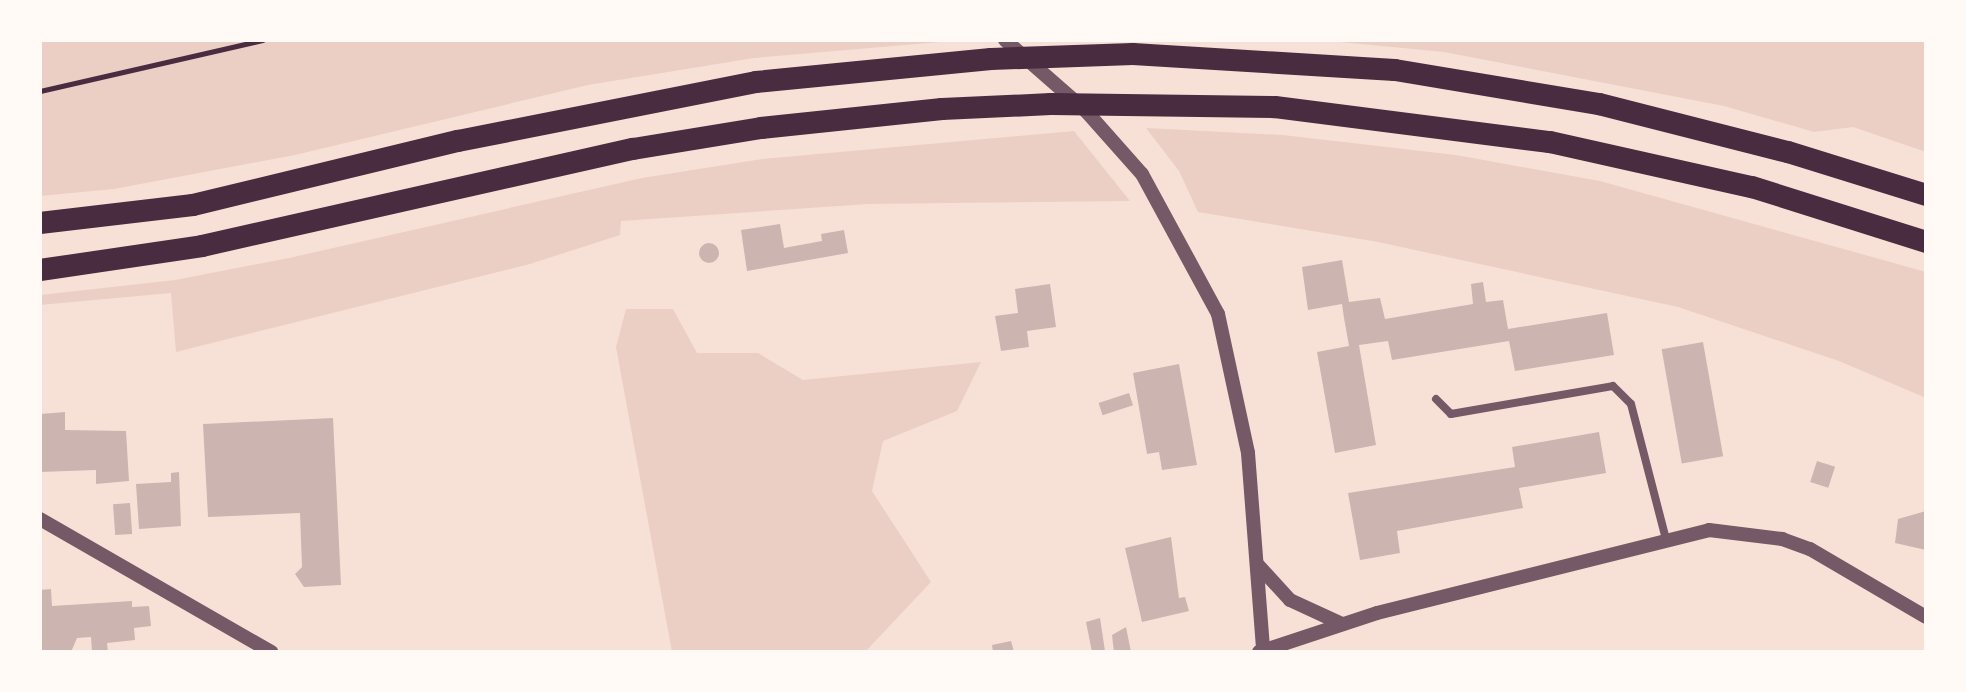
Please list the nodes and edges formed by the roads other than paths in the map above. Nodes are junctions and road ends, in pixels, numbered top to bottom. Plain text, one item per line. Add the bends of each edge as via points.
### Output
1 (1005, 40) edge
2 (1926, 195) edge
3 (40, 223) edge
4 (1926, 242) edge
5 (40, 270) edge
6 (1436, 399) dead end
7 (40, 519) edge
8 (1666, 539) junction
9 (1255, 560) junction
10 (1926, 617) edge
11 (1343, 624) junction
12 (1261, 651) edge
13 (271, 652) edge

1 - 9 street via 1117,142 1171,220 1218,314 1248,453
2 - 3 highway via 1788,152 1599,104 1395,70 1133,54 991,59 756,82 531,125 193,205
4 - 5 highway via 1752,187 1550,142 1275,107 1051,104 942,109 761,128 619,152 202,246
6 - 8 street via 1451,414 1613,386 1631,404
7 - 13 street
8 - 10 street via 1709,530 1782,539 1852,570
8 - 11 street
9 - 11 street via 1290,600
9 - 12 street
11 - 12 street

